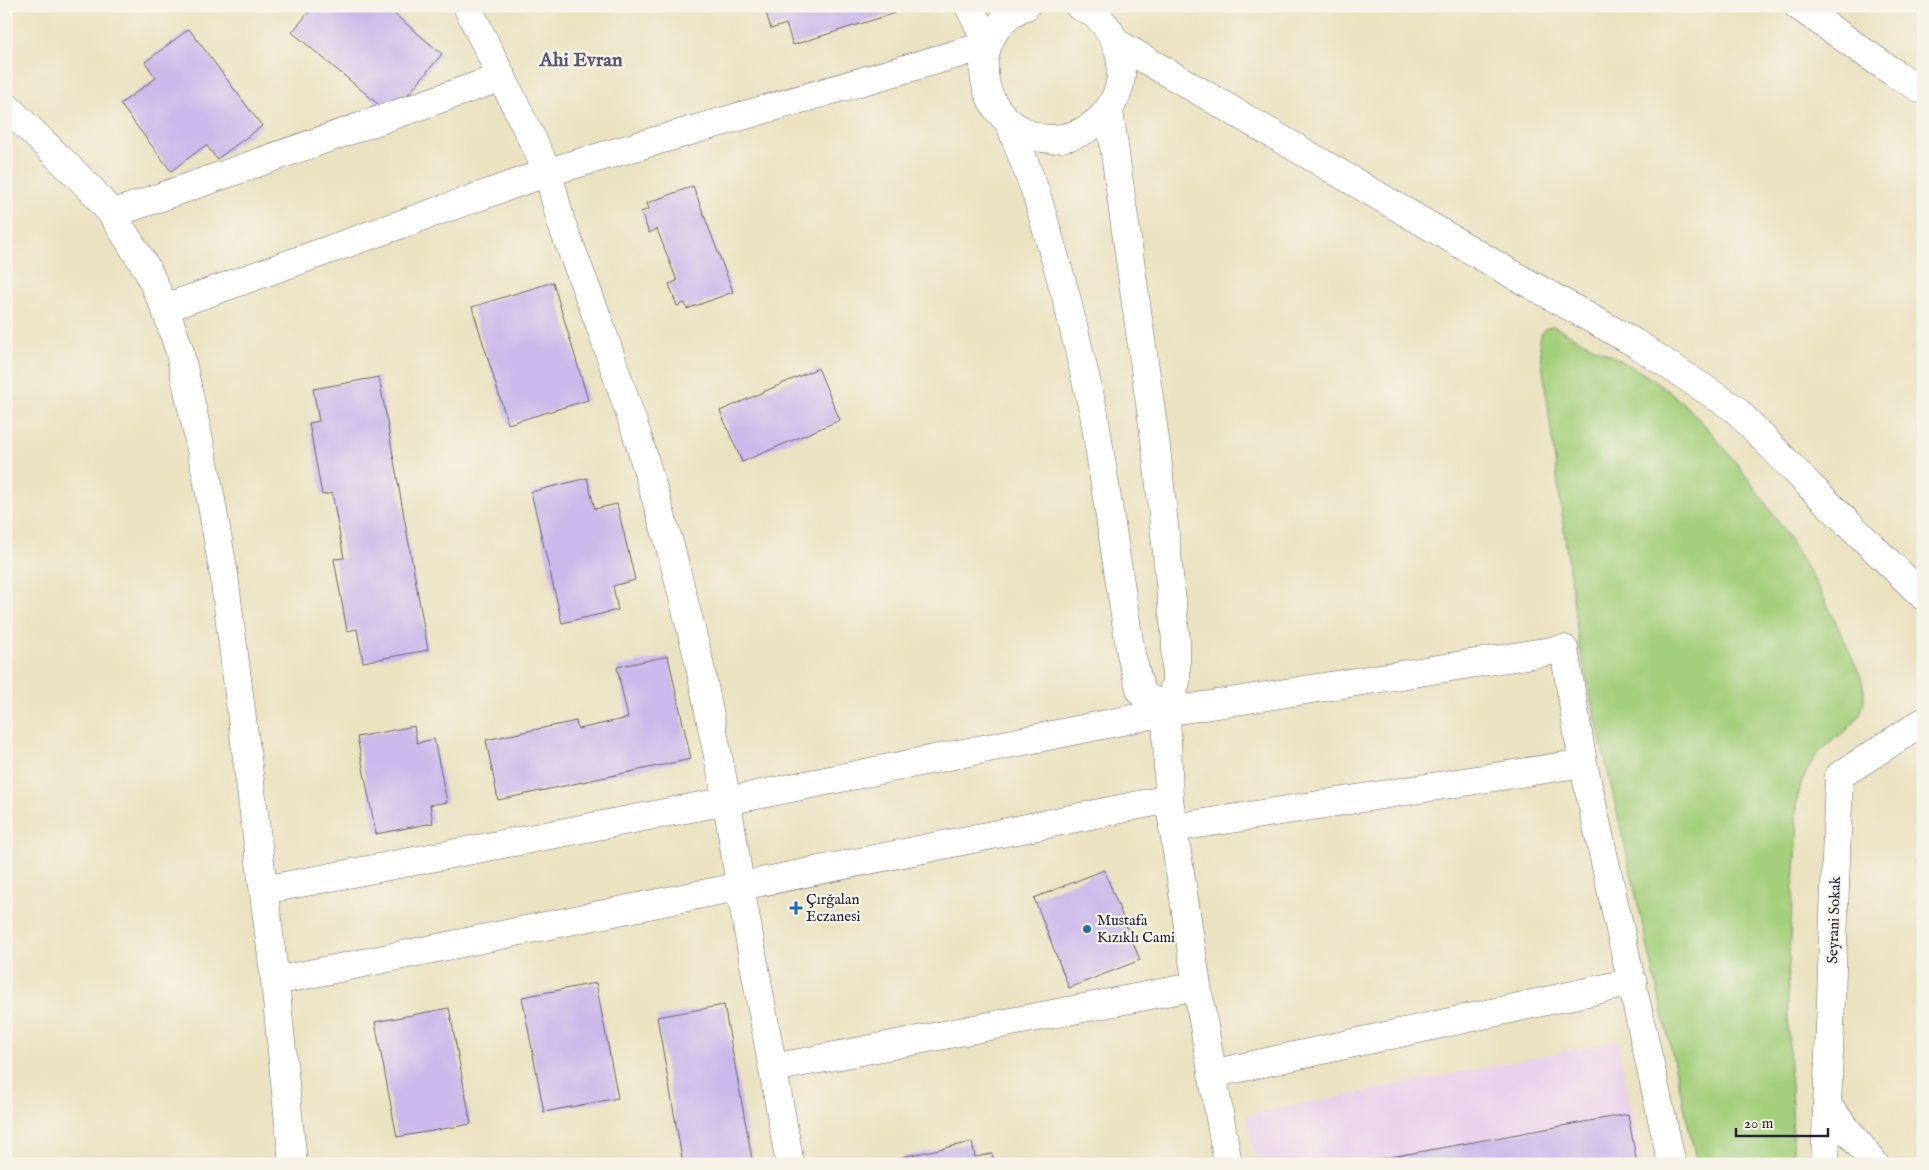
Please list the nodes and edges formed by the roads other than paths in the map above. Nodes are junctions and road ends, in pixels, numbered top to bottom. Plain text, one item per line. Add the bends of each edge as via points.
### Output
1 (467, 6) edge
2 (969, 6) edge
3 (1026, 6) edge
4 (1079, 6) edge
5 (1798, 6) edge
6 (1117, 42) junction
7 (988, 44) junction
8 (502, 77) junction
9 (1923, 90) edge
10 (6, 106) edge
11 (1108, 110) junction
12 (1010, 124) junction
13 (548, 172) junction
14 (112, 214) junction
15 (165, 308) junction
16 (1923, 596) edge
17 (1166, 712) junction
18 (1923, 722) edge
19 (1583, 763) junction
20 (1169, 799) junction
21 (728, 801) junction
22 (1173, 828) junction
23 (740, 886) junction
24 (264, 890) junction
25 (275, 981) junction
26 (1633, 982) junction
27 (1197, 986) junction
28 (773, 1068) junction
29 (1212, 1074) junction
30 (1827, 1105) junction
31 (293, 1164) edge
32 (790, 1164) edge
33 (1228, 1164) edge
34 (1672, 1164) edge
35 (1825, 1164) edge
36 (1875, 1164) edge

1 - 8 street
2 - 7 street
3 - 7 street via 999,26
4 - 6 street via 1104,22
5 - 9 street
6 - 11 street via 1122,66 1119,89
6 - 16 street via 1634,343 1735,409
7 - 12 street via 983,66 985,88 995,108
7 - 13 street
8 - 13 street
8 - 14 street
10 - 14 street via 91,189
11 - 12 street via 1093,126 1073,136 1051,139 1029,134
11 - 17 street via 1156,447 1176,642 1176,682
12 - 17 street via 1036,193 1094,414 1131,654 1141,692
13 - 15 street
13 - 21 street via 562,222 637,435 670,546 698,657
14 - 15 street via 146,269
15 - 24 street via 179,349 193,412 224,575
17 - 19 street via 1564,649
17 - 20 street
17 - 21 street
18 - 30 street, Seyrani Sokak via 1839,776
19 - 22 street
19 - 26 street
20 - 22 street
20 - 23 street
21 - 23 street
21 - 24 street
22 - 27 street
23 - 25 street
23 - 28 street
24 - 25 street
25 - 31 street
26 - 29 street
26 - 34 street
27 - 28 street
27 - 29 street
28 - 32 street
29 - 33 street
30 - 35 street, Seyrani Sokak
30 - 36 street

